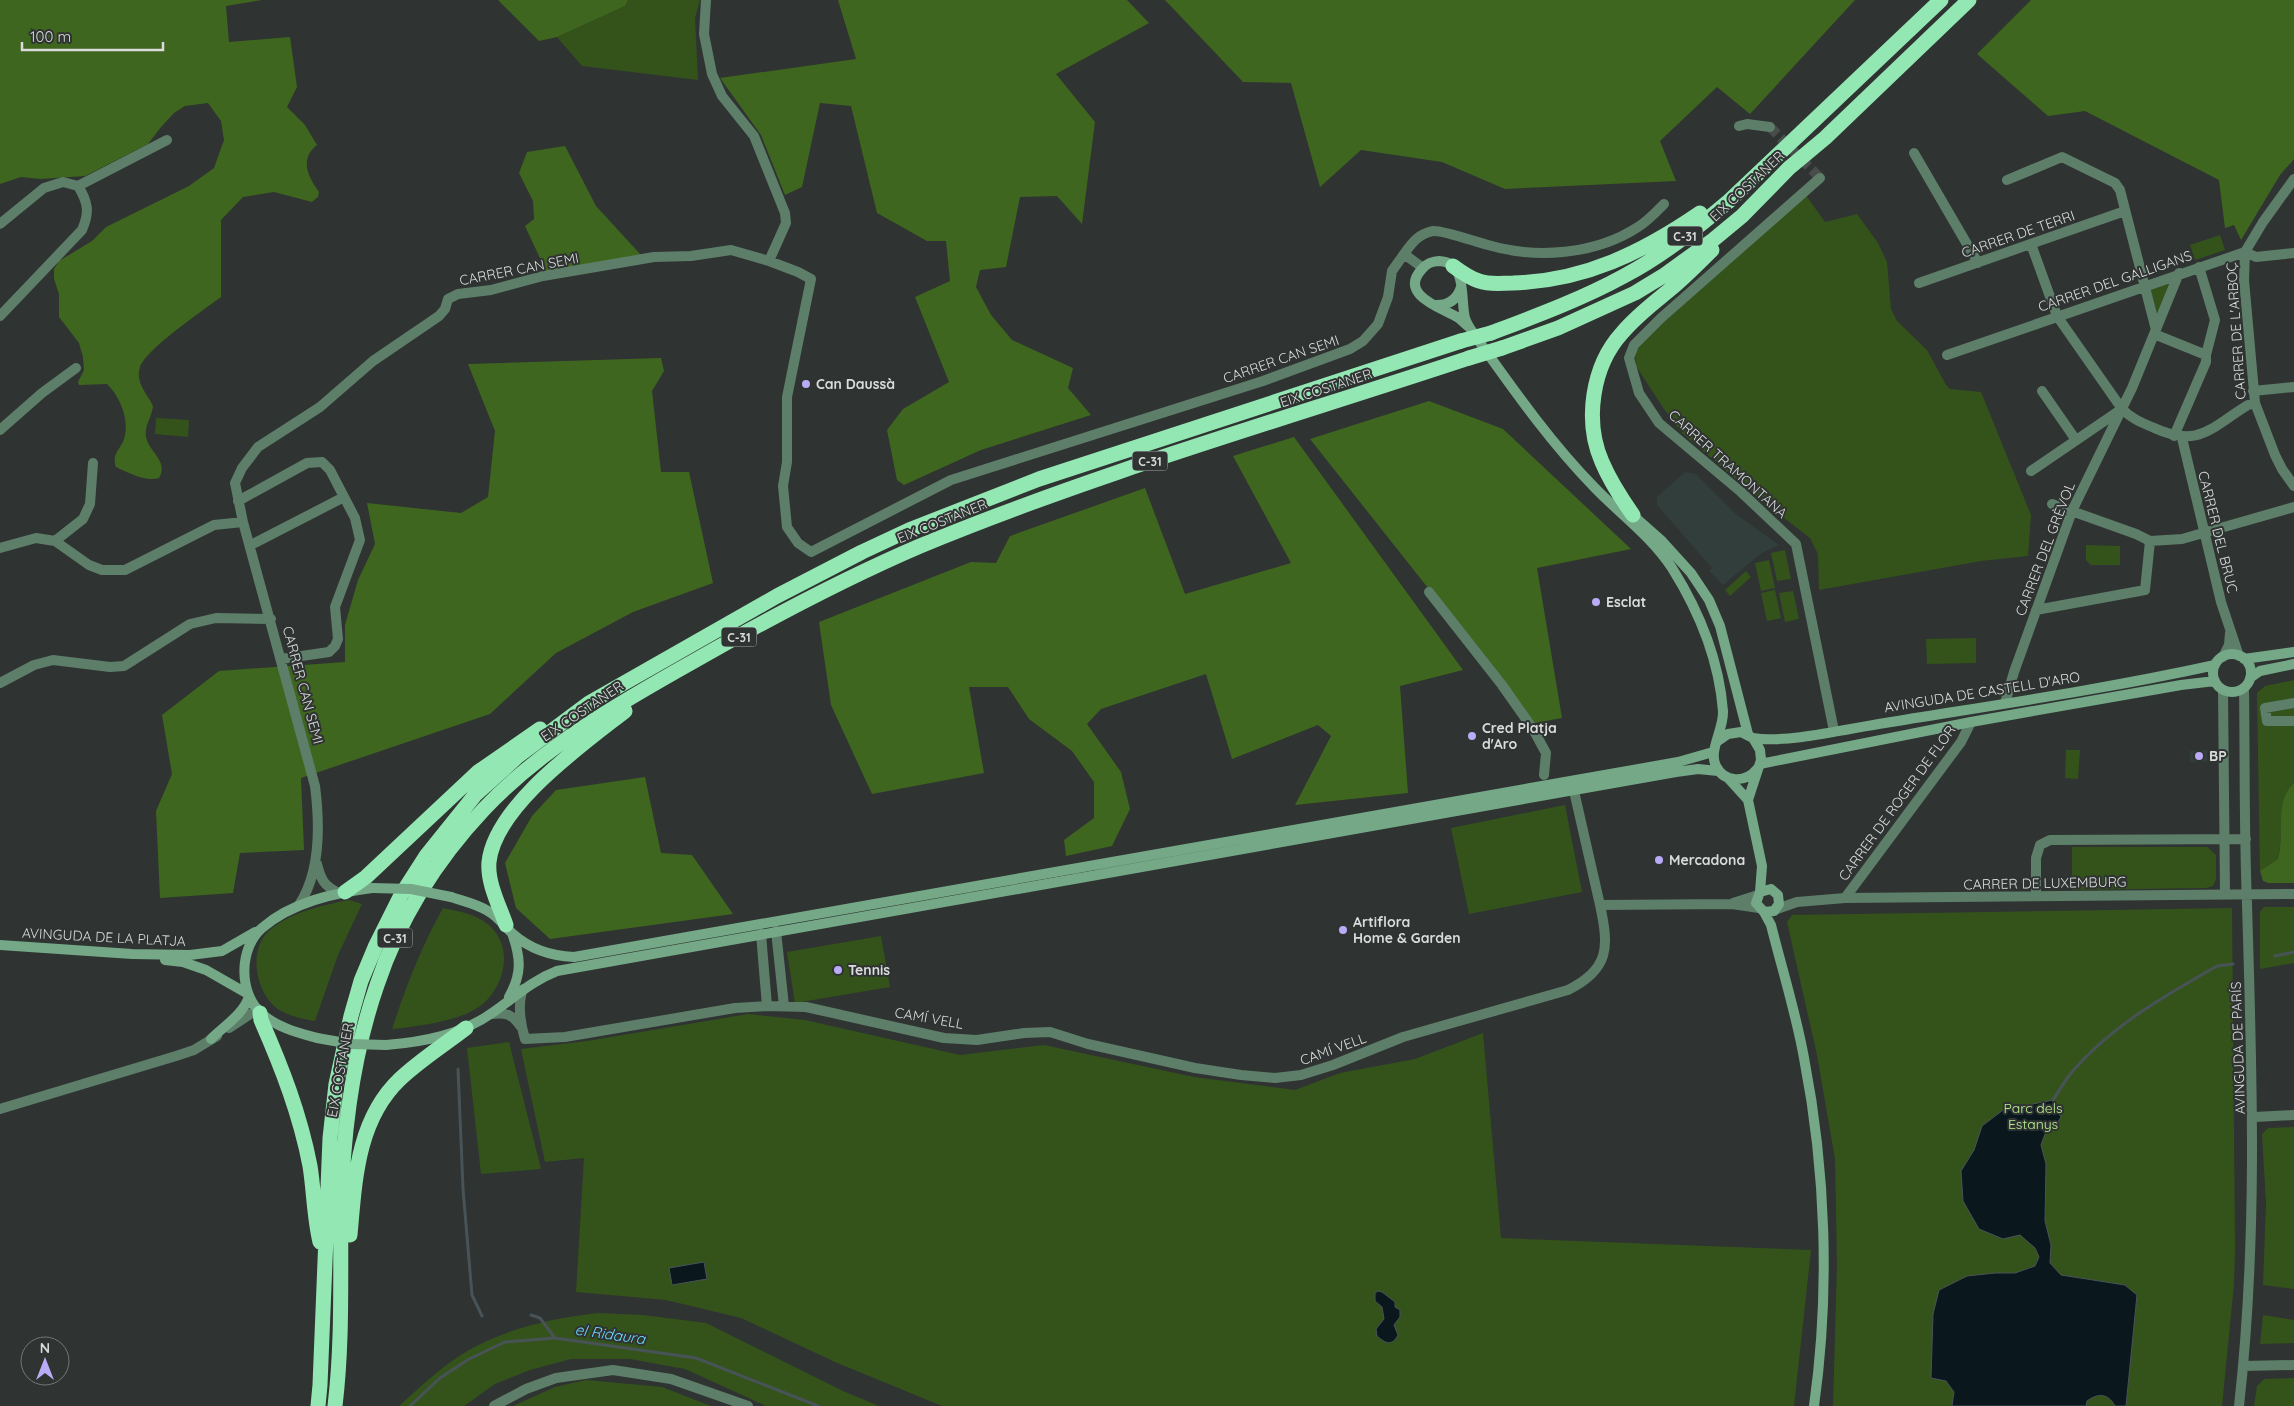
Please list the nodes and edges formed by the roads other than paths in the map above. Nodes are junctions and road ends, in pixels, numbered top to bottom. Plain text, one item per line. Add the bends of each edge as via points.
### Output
1 (706, 0) edge
2 (1941, 0) edge
3 (1969, 0) edge
4 (1845, 89) junction
5 (1739, 126) dead end
6 (1770, 127) tunnel mouth
7 (1825, 138) junction
8 (167, 140) dead end
9 (1914, 153) dead end
10 (1820, 178) dead end
11 (2294, 179) edge
12 (2007, 180) dead end
13 (78, 186) junction
14 (1664, 204) dead end
15 (2125, 211) junction
16 (0, 224) edge
17 (2031, 244) junction
18 (2245, 252) junction
19 (2294, 253) edge
20 (1404, 254) junction
21 (768, 261) junction
22 (1978, 263) junction
23 (1453, 266) junction
24 (2199, 266) junction
25 (1423, 268) junction
26 (2180, 273) junction
27 (1919, 284) dead end
28 (2144, 286) junction
29 (1461, 287) junction
30 (1433, 305) junction
31 (0, 316) edge
32 (2056, 316) junction
33 (1469, 327) junction
34 (2155, 332) junction
35 (1946, 355) dead end
36 (2206, 355) junction
37 (76, 368) dead end
38 (2294, 387) edge
39 (2042, 391) dead end
40 (2253, 392) junction
41 (2255, 403) junction
42 (2122, 409) junction
43 (0, 430) edge
44 (2178, 437) junction
45 (2076, 440) junction
46 (93, 463) dead end
47 (2031, 471) dead end
48 (2294, 486) edge
49 (1594, 488) junction
50 (344, 497) junction
51 (238, 501) junction
52 (2052, 504) dead end
53 (2294, 507) edge
54 (2072, 511) junction
55 (1633, 515) junction
56 (243, 522) junction
57 (2205, 533) junction
58 (55, 540) junction
59 (2150, 542) junction
60 (250, 545) junction
61 (0, 548) edge
62 (1428, 592) dead end
63 (2036, 610) junction
64 (271, 619) junction
65 (2230, 632) junction
66 (2294, 652) edge
67 (2241, 658) junction
68 (281, 659) junction
69 (2219, 661) junction
70 (2294, 664) edge
71 (2250, 678) junction
72 (2215, 682) junction
73 (0, 683) edge
74 (2244, 688) junction
75 (2223, 690) junction
76 (640, 692) junction
77 (589, 703) junction
78 (2005, 703) junction
79 (2294, 703) edge
80 (2294, 721) edge
81 (1971, 722) junction
82 (1834, 731) junction
83 (1750, 736) junction
84 (1718, 741) junction
85 (1713, 752) junction
86 (1758, 766) junction
87 (1718, 771) junction
88 (1544, 775) dead end
89 (1728, 778) junction
90 (1574, 791) junction
91 (1748, 800) junction
92 (2224, 839) junction
93 (2246, 839) junction
94 (315, 859) junction
95 (1762, 866) junction
96 (1773, 890) junction
97 (342, 892) junction
98 (1759, 893) junction
99 (2225, 894) junction
100 (2246, 894) junction
101 (2294, 894) edge
102 (2036, 896) junction
103 (1845, 898) junction
104 (1732, 904) junction
105 (300, 905) junction
106 (1600, 905) junction
107 (1771, 908) junction
108 (261, 929) junction
109 (509, 929) junction
110 (776, 931) junction
111 (761, 934) junction
112 (0, 945) edge
113 (132, 954) junction
114 (523, 989) junction
115 (249, 995) junction
116 (507, 1000) junction
117 (767, 1006) junction
118 (784, 1006) junction
119 (259, 1011) junction
120 (491, 1014) junction
121 (521, 1026) junction
122 (466, 1028) junction
123 (211, 1039) junction
124 (0, 1109) edge
125 (2294, 1115) edge
126 (2254, 1117) junction
127 (324, 1265) junction
128 (342, 1284) junction
129 (2294, 1365) edge
130 (2243, 1366) junction
131 (318, 1406) edge
132 (336, 1406) edge
133 (494, 1406) edge
134 (748, 1406) edge
135 (1814, 1406) edge
136 (2239, 1406) edge

1 - 21 street via 704,34 712,74 722,96 754,136 785,214 786,223
2 - 4 highway, EIX COSTANER / C-31
3 - 7 highway, EIX COSTANER / C-31
4 - 23 highway via 1827,99 1708,208 1652,245 1628,256 1589,270 1534,282 1480,282
4 - 77 highway, EIX COSTANER / C-31, bridge via 1701,225 1652,260 1597,290 1491,333 1039,478 909,530 815,576
5 - 6 street
7 - 55 highway via 1771,197 1642,312 1620,335 1603,362 1593,394 1593,424 1601,460
7 - 76 highway, EIX COSTANER / C-31, bridge via 1713,240 1663,276 1598,311 1502,348 1046,497 940,538 798,605
8 - 13 street
9 - 22 street
10 - 82 street, CARRER TRAMONTANA via 1661,318 1634,344 1629,358 1639,393 1659,423 1741,492 1796,544
11 - 18 street, CARRER DE L'ARBOÇ
12 - 15 street via 2062,156 2115,183
13 - 16 street via 63,182 44,188
13 - 31 street via 87,199 88,217 82,230
14 - 20 street, CARRER CAN SEMI via 1638,227 1610,240 1558,254 1530,254 1434,231 1417,237
15 - 17 street, CARRER DE TERRI
15 - 28 street
17 - 22 street, CARRER DE TERRI
17 - 32 street
18 - 19 street, CARRER DEL GALLIGANS via 2256,257
18 - 24 street, CARRER DEL GALLIGANS
18 - 40 street, CARRER DE L'ARBOÇ via 2244,280
20 - 21 street, CARRER CAN SEMI via 1392,271 1388,298 1378,324 1350,349 1263,381 951,480 811,552 798,543 787,527 783,486 787,462 787,397 811,279
20 - 25 street
21 - 51 street, CARRER CAN SEMI via 731,250 654,257 458,294 448,300 439,316 373,362 320,407 258,448 235,483
22 - 27 street, CARRER DE TERRI
23 - 25 street via 1436,262
23 - 29 street
24 - 26 street, CARRER DEL GALLIGANS
24 - 36 street via 2215,320
25 - 30 street via 1417,278 1417,290 1423,300
26 - 28 street, CARRER DEL GALLIGANS
26 - 34 street, CARRER DEL GRÈVOL
28 - 32 street, CARRER DEL GALLIGANS
28 - 34 street
29 - 30 street via 1451,302
29 - 33 street
30 - 33 street
32 - 35 street, CARRER DEL GALLIGANS
32 - 42 street
33 - 49 street via 1551,438
34 - 36 street
34 - 42 street, CARRER DEL GRÈVOL
36 - 44 street
37 - 43 street
38 - 40 street
39 - 45 street
40 - 41 street, CARRER DE L'ARBOÇ
41 - 44 street via 2211,429
41 - 48 street, CARRER DE L'ARBOÇ via 2274,455
42 - 44 street via 2130,417
42 - 45 street
42 - 54 street, CARRER DEL GRÈVOL
44 - 57 street, CARRER DEL BRUC
45 - 47 street
46 - 58 street via 90,504 83,519
49 - 55 street
49 - 84 street via 1653,544 1689,595 1708,640 1720,689 1723,713
50 - 51 street via 330,470 318,461 307,463
50 - 60 street
50 - 68 street via 355,518 360,540 335,607 338,639 329,652
51 - 56 street, CARRER CAN SEMI
52 - 54 street
53 - 57 street
54 - 59 street
54 - 63 street, CARRER DEL GRÈVOL
55 - 83 street via 1691,573 1709,600 1720,626
56 - 58 street via 214,525 125,570 102,570
56 - 60 street, CARRER CAN SEMI
57 - 59 street
57 - 65 street, CARRER DEL BRUC
58 - 61 street via 36,538
59 - 63 street via 2145,590
60 - 64 street, CARRER CAN SEMI
62 - 88 street via 1533,729 1546,753
63 - 78 street, CARRER DEL GRÈVOL
64 - 68 street, CARRER CAN SEMI
64 - 73 street via 216,618 190,624 124,666 110,668 53,660 34,665
65 - 67 street, CARRER DEL BRUC
65 - 69 street, CARRER DEL BRUC via 2229,645
66 - 67 street
67 - 69 street via 2234,655
67 - 71 street via 2250,668
68 - 94 street, CARRER CAN SEMI via 315,786 318,810
69 - 72 street via 2213,676
69 - 78 street, AVINGUDA DE CASTELL D'ARO
70 - 71 street via 2260,671
71 - 74 street
72 - 75 street
72 - 81 street, AVINGUDA DE CASTELL D'ARO via 2181,685
74 - 75 street via 2233,692
74 - 93 street, AVINGUDA DE PARÍS
75 - 92 street
76 - 109 highway, C-31 via 627,709 561,761 516,808 500,830 489,864 495,894
76 - 128 highway, EIX COSTANER / C-31 via 590,722 497,797 464,831 437,867 404,921 373,996 353,1072 342,1178
77 - 97 highway, C-31 via 576,705 478,772 366,877
77 - 127 highway, EIX COSTANER / C-31 via 518,756 475,795 426,856 390,916 362,981 336,1084
78 - 82 street, AVINGUDA DE CASTELL D'ARO
79 - 80 street via 2265,708 2266,721
81 - 86 street, AVINGUDA DE CASTELL D'ARO
81 - 103 street, CARRER DE ROGER DE FLOR via 1961,742
82 - 83 street, AVINGUDA DE CASTELL D'ARO via 1791,738
83 - 84 street via 1731,732
83 - 86 street via 1760,750
84 - 85 street
85 - 87 street
85 - 109 street, AVINGUDA DE LA PLATJA via 1678,762 574,958 553,956 523,942
86 - 89 street via 1744,779
86 - 91 street
87 - 89 street
87 - 90 street via 1683,771
89 - 91 street
90 - 106 street, CAMÍ VELL
90 - 110 street
91 - 95 street
92 - 93 street
92 - 99 street
92 - 102 street via 2050,840 2040,845 2036,858
93 - 100 street, AVINGUDA DE PARÍS
94 - 97 street, CARRER CAN SEMI via 320,879 326,886
94 - 105 street, CARRER CAN SEMI via 310,889
95 - 96 street
95 - 98 street
96 - 98 street
96 - 107 street
97 - 105 street, AVINGUDA DE LA PLATJA
97 - 109 street, AVINGUDA DE LA PLATJA, bridge via 372,888 411,889 451,897 487,910
98 - 104 street
98 - 107 street via 1756,901
99 - 100 street, CARRER DE LUXEMBURG
99 - 102 street, CARRER DE LUXEMBURG
100 - 101 street, CARRER DE LUXEMBURG
100 - 126 street, AVINGUDA DE PARÍS
102 - 103 street, CARRER DE LUXEMBURG
103 - 107 street, CARRER DE LUXEMBURG
104 - 106 street
104 - 107 street
105 - 108 street, AVINGUDA DE LA PLATJA
106 - 118 street, CAMÍ VELL via 1606,935 1604,952 1598,967 1587,980 1568,990 1403,1036 1301,1076 1275,1078 1195,1068 1050,1032 977,1040 944,1038 806,1007
107 - 135 street via 1771,925 1804,1057 1820,1160 1824,1265 1819,1375
108 - 113 street, AVINGUDA DE LA PLATJA via 222,951 190,955
108 - 115 street via 251,941 246,955
109 - 116 street via 519,952 520,965 519,975
110 - 111 street
110 - 118 street
111 - 114 street via 557,971
111 - 117 street
112 - 113 street, AVINGUDA DE LA PLATJA
113 - 115 street via 183,962 206,970
114 - 116 street
114 - 121 street via 519,1000
115 - 119 street
115 - 123 street via 247,1004
116 - 120 street
117 - 118 street, CAMÍ VELL
117 - 121 street, CAMÍ VELL via 684,1016 565,1038 525,1039
119 - 122 street, bridge via 286,1028 350,1044 386,1045 429,1040
119 - 123 street
119 - 127 highway via 288,1084 300,1126 310,1168
120 - 121 street, CAMÍ VELL via 506,1012
120 - 122 street
122 - 128 highway via 399,1079 383,1098 369,1123 361,1148
123 - 124 street via 176,1056
125 - 126 street
126 - 130 street, AVINGUDA DE PARÍS via 2249,1298
127 - 131 highway, EIX COSTANER / C-31
128 - 132 highway, EIX COSTANER / C-31
129 - 130 street
130 - 136 street, AVINGUDA DE PARÍS
133 - 134 street via 556,1378 613,1370 672,1379

